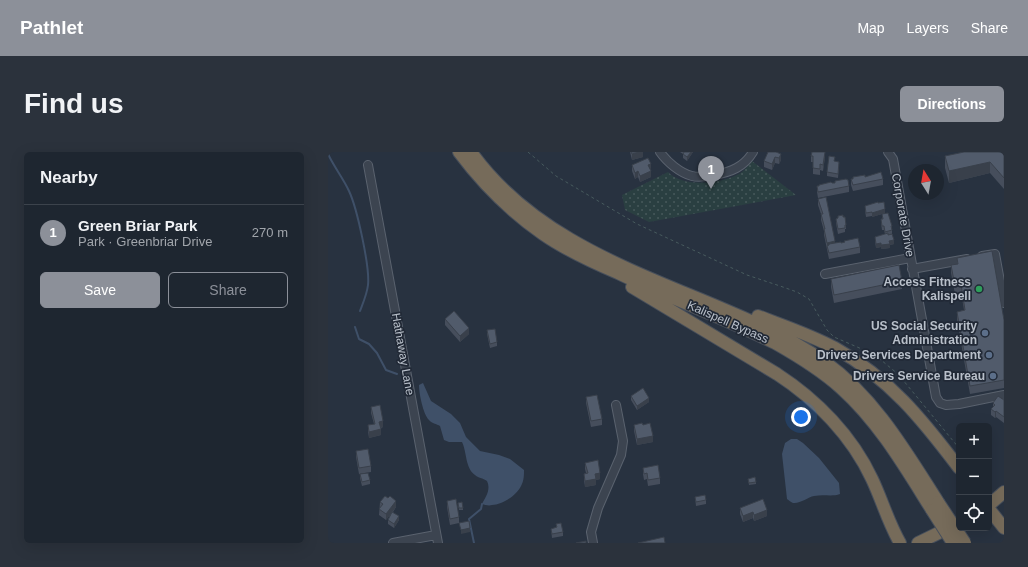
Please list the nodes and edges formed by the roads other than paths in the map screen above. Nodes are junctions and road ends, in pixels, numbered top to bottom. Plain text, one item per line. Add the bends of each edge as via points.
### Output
1 (459, 152) edge
2 (471, 152) edge
3 (660, 152) edge
4 (753, 152) edge
5 (888, 152) edge
6 (368, 165) dead end
7 (910, 258) junction
8 (602, 266) junction
9 (912, 269) junction
10 (825, 274) dead end
11 (672, 287) junction
12 (1004, 303) edge
13 (1004, 395) edge
14 (616, 405) dead end
15 (956, 464) edge
16 (1004, 492) edge
17 (992, 502) edge
18 (935, 506) junction
19 (992, 513) edge
20 (956, 525) edge
21 (1004, 528) edge
22 (437, 539) edge
23 (393, 543) edge
24 (593, 543) edge
25 (900, 543) edge
26 (918, 543) edge
27 (953, 543) edge
28 (965, 543) edge

1 - 8 highway, Kalispell Bypass via 485,185 514,212 558,244
2 - 11 highway, Kalispell Bypass via 504,191 546,225 593,252
3 - 4 street via 682,172 698,177 732,171 746,162
5 - 7 street, Corporate Drive via 893,159
6 - 22 street, Hathaway Lane
7 - 9 street, Corporate Drive
7 - 10 street
8 - 18 highway, Kalispell Bypass via 770,340 824,374 849,396 879,430
8 - 25 highway via 630,286 777,374 815,402 844,433 864,463
9 - 12 street via 995,254
9 - 13 street, Corporate Drive via 934,388 940,403 959,404
11 - 15 highway via 707,296 803,334 855,361 901,397
11 - 18 highway, Kalispell Bypass via 772,331 834,369 874,408 900,443
14 - 24 street via 623,442 621,455 598,508 591,532
16 - 17 highway
18 - 27 highway, Kalispell Bypass, bridge
18 - 28 highway, Kalispell Bypass, bridge
19 - 21 highway
20 - 26 highway
22 - 23 street

